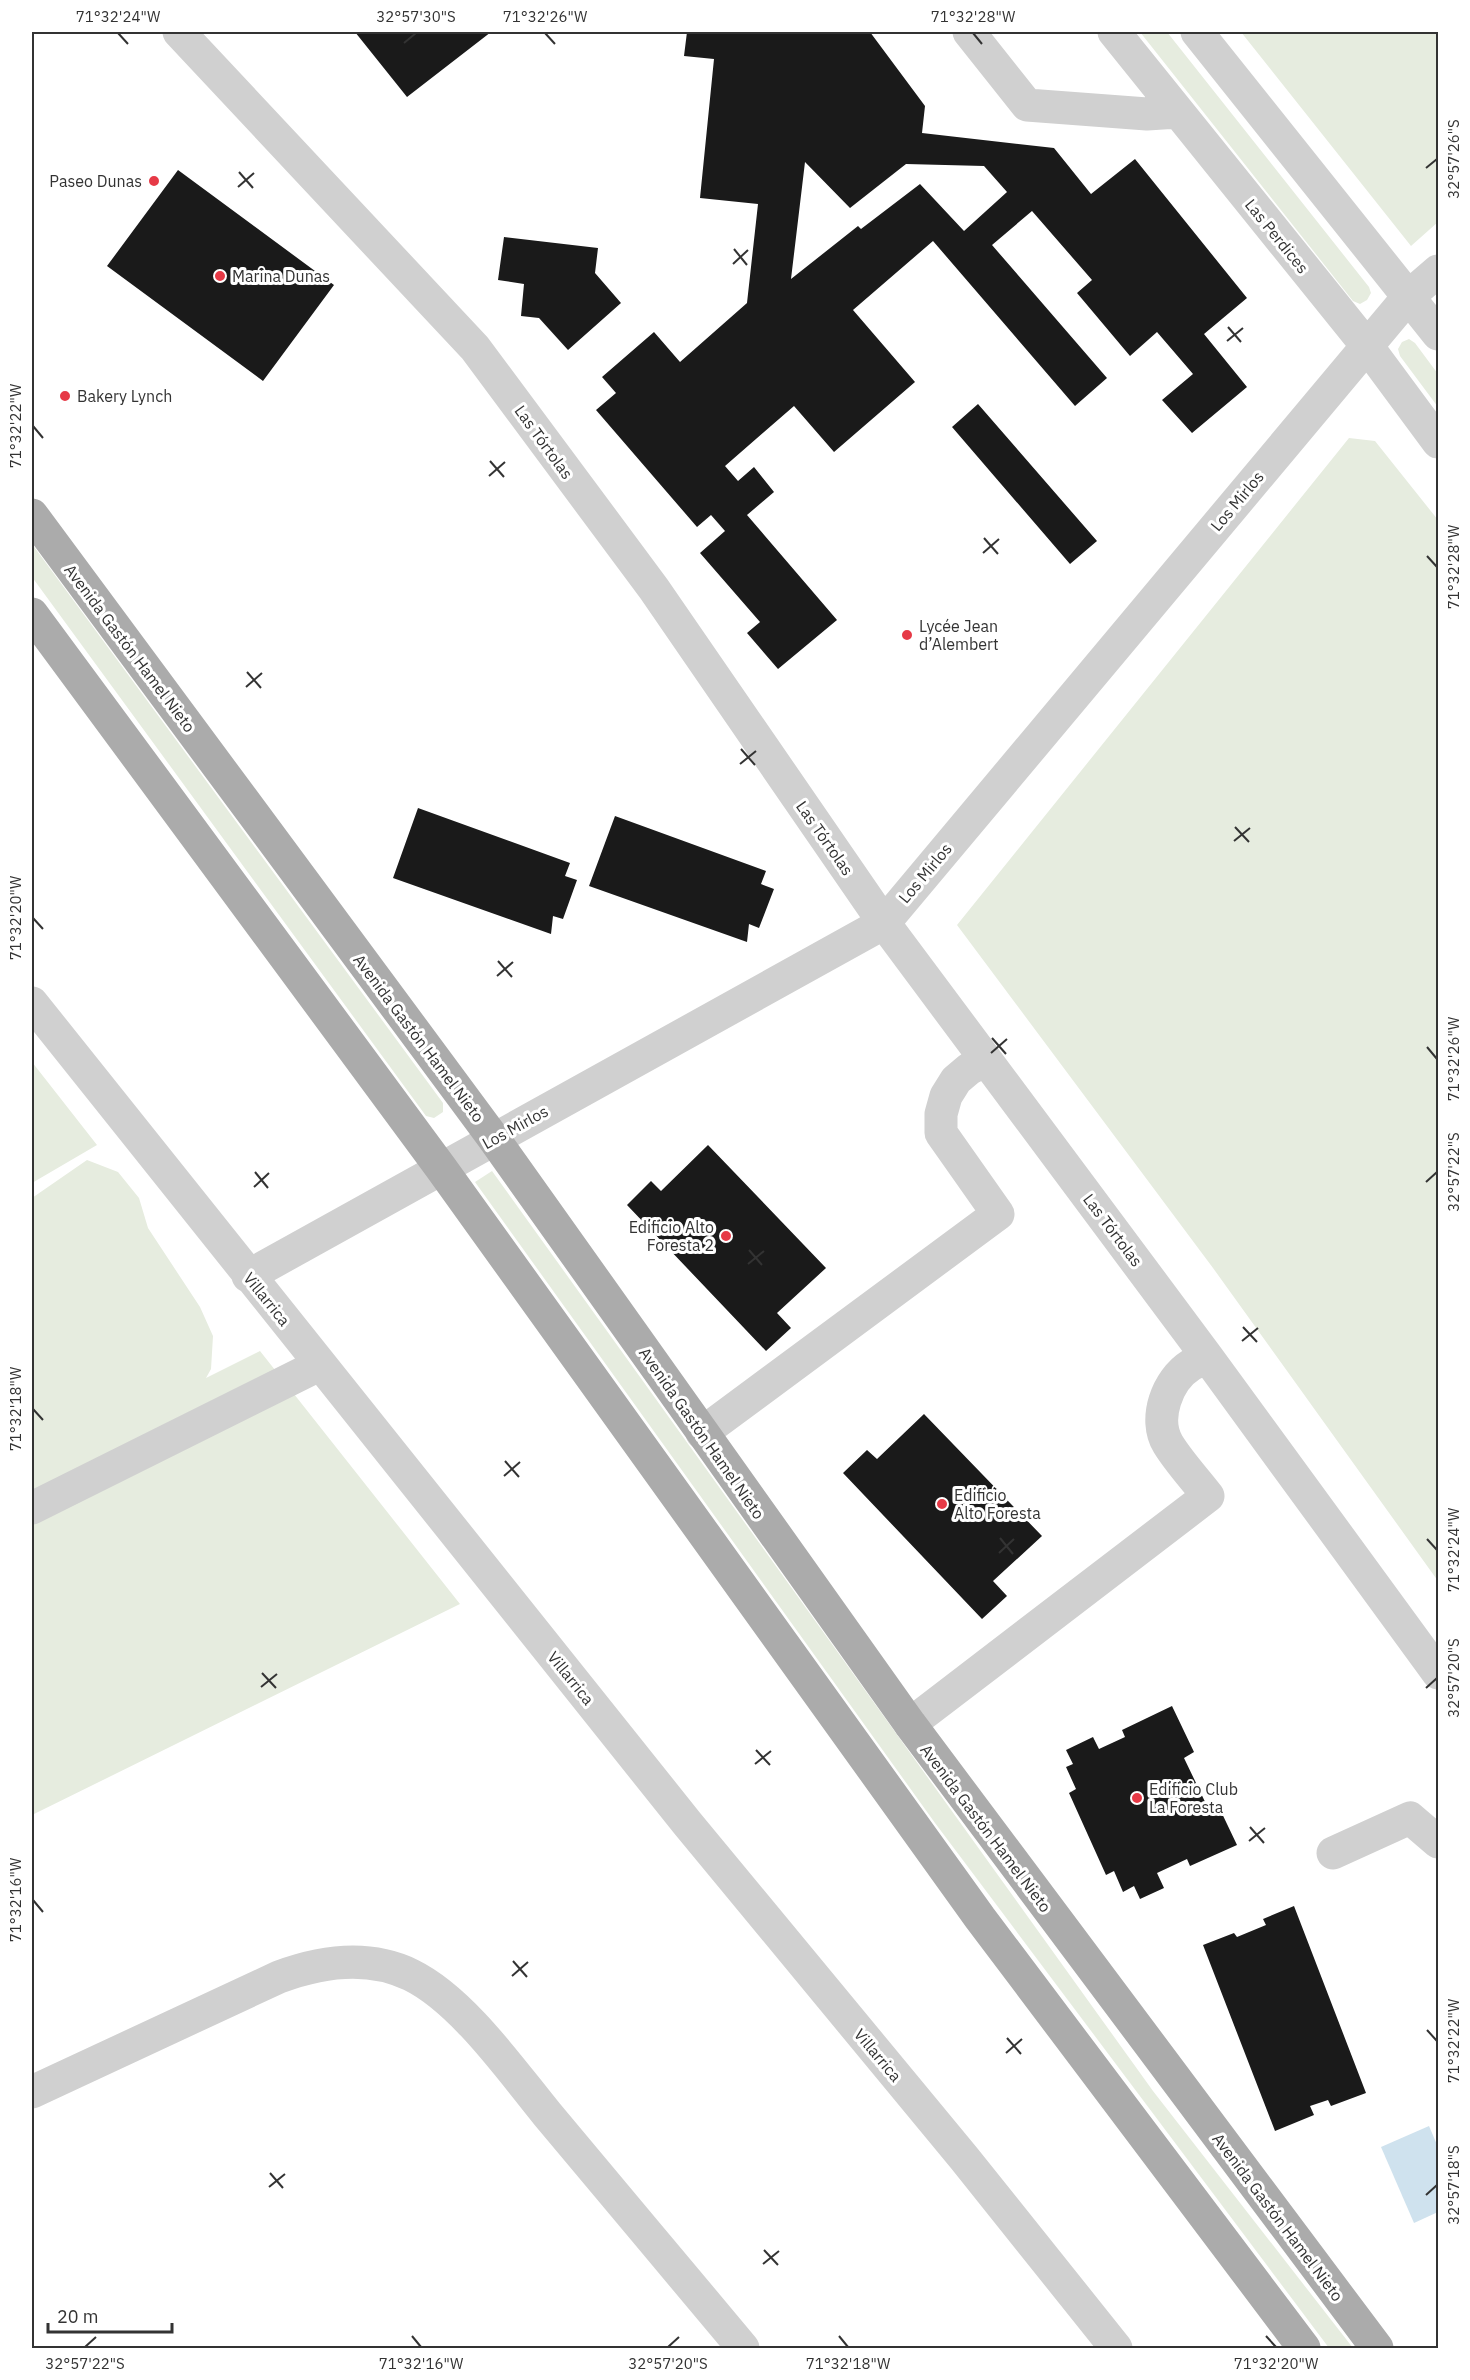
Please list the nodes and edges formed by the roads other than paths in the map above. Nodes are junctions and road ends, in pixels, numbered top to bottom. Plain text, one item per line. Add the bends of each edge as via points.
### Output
1 (179, 32) edge
2 (969, 32) edge
3 (1114, 32) edge
4 (1197, 32) edge
5 (1178, 112) junction
6 (1438, 271) edge
7 (1409, 296) junction
8 (1438, 334) edge
9 (1367, 346) junction
10 (1438, 442) edge
11 (32, 515) edge
12 (32, 614) edge
13 (884, 923) junction
14 (32, 1003) edge
15 (986, 1060) junction
16 (494, 1139) junction
17 (441, 1168) junction
18 (248, 1276) junction
19 (1208, 1358) junction
20 (319, 1365) junction
21 (702, 1433) junction
22 (32, 1508) edge
23 (1438, 1673) edge
24 (910, 1724) junction
25 (1438, 1842) edge
26 (1333, 1853) dead end
27 (32, 2092) edge
28 (743, 2349) edge
29 (1116, 2349) edge
30 (1304, 2349) edge
31 (1377, 2349) edge

1 - 13 street, Las Tórtolas via 475,348 654,589
2 - 5 street via 1027,105 1147,114
3 - 5 street, Las Perdices
4 - 7 street
5 - 9 street, Las Perdices
6 - 7 street, Los Mirlos
7 - 8 street
7 - 9 street, Los Mirlos
9 - 10 street, Las Perdices
9 - 13 street, Los Mirlos
11 - 16 main road, Avenida Gastón Hamel Nieto
12 - 17 main road
13 - 15 street, Las Tórtolas
13 - 16 street, Los Mirlos
14 - 18 street, Villarrica
15 - 19 street, Las Tórtolas
15 - 21 street via 956,1080 946,1096 941,1133 998,1214
16 - 17 street, Los Mirlos
16 - 21 main road, Avenida Gastón Hamel Nieto
17 - 18 street, Los Mirlos
17 - 30 main road via 980,1918
18 - 20 street, Villarrica
19 - 23 street, Las Tórtolas
19 - 24 street via 1190,1365 1176,1378 1166,1394 1162,1428 1167,1442 1208,1496
20 - 22 street
20 - 29 street, Villarrica
21 - 24 main road, Avenida Gastón Hamel Nieto
24 - 31 main road, Avenida Gastón Hamel Nieto
25 - 26 street via 1410,1818
27 - 28 street via 307,1966 336,1961 395,1968 449,2000

